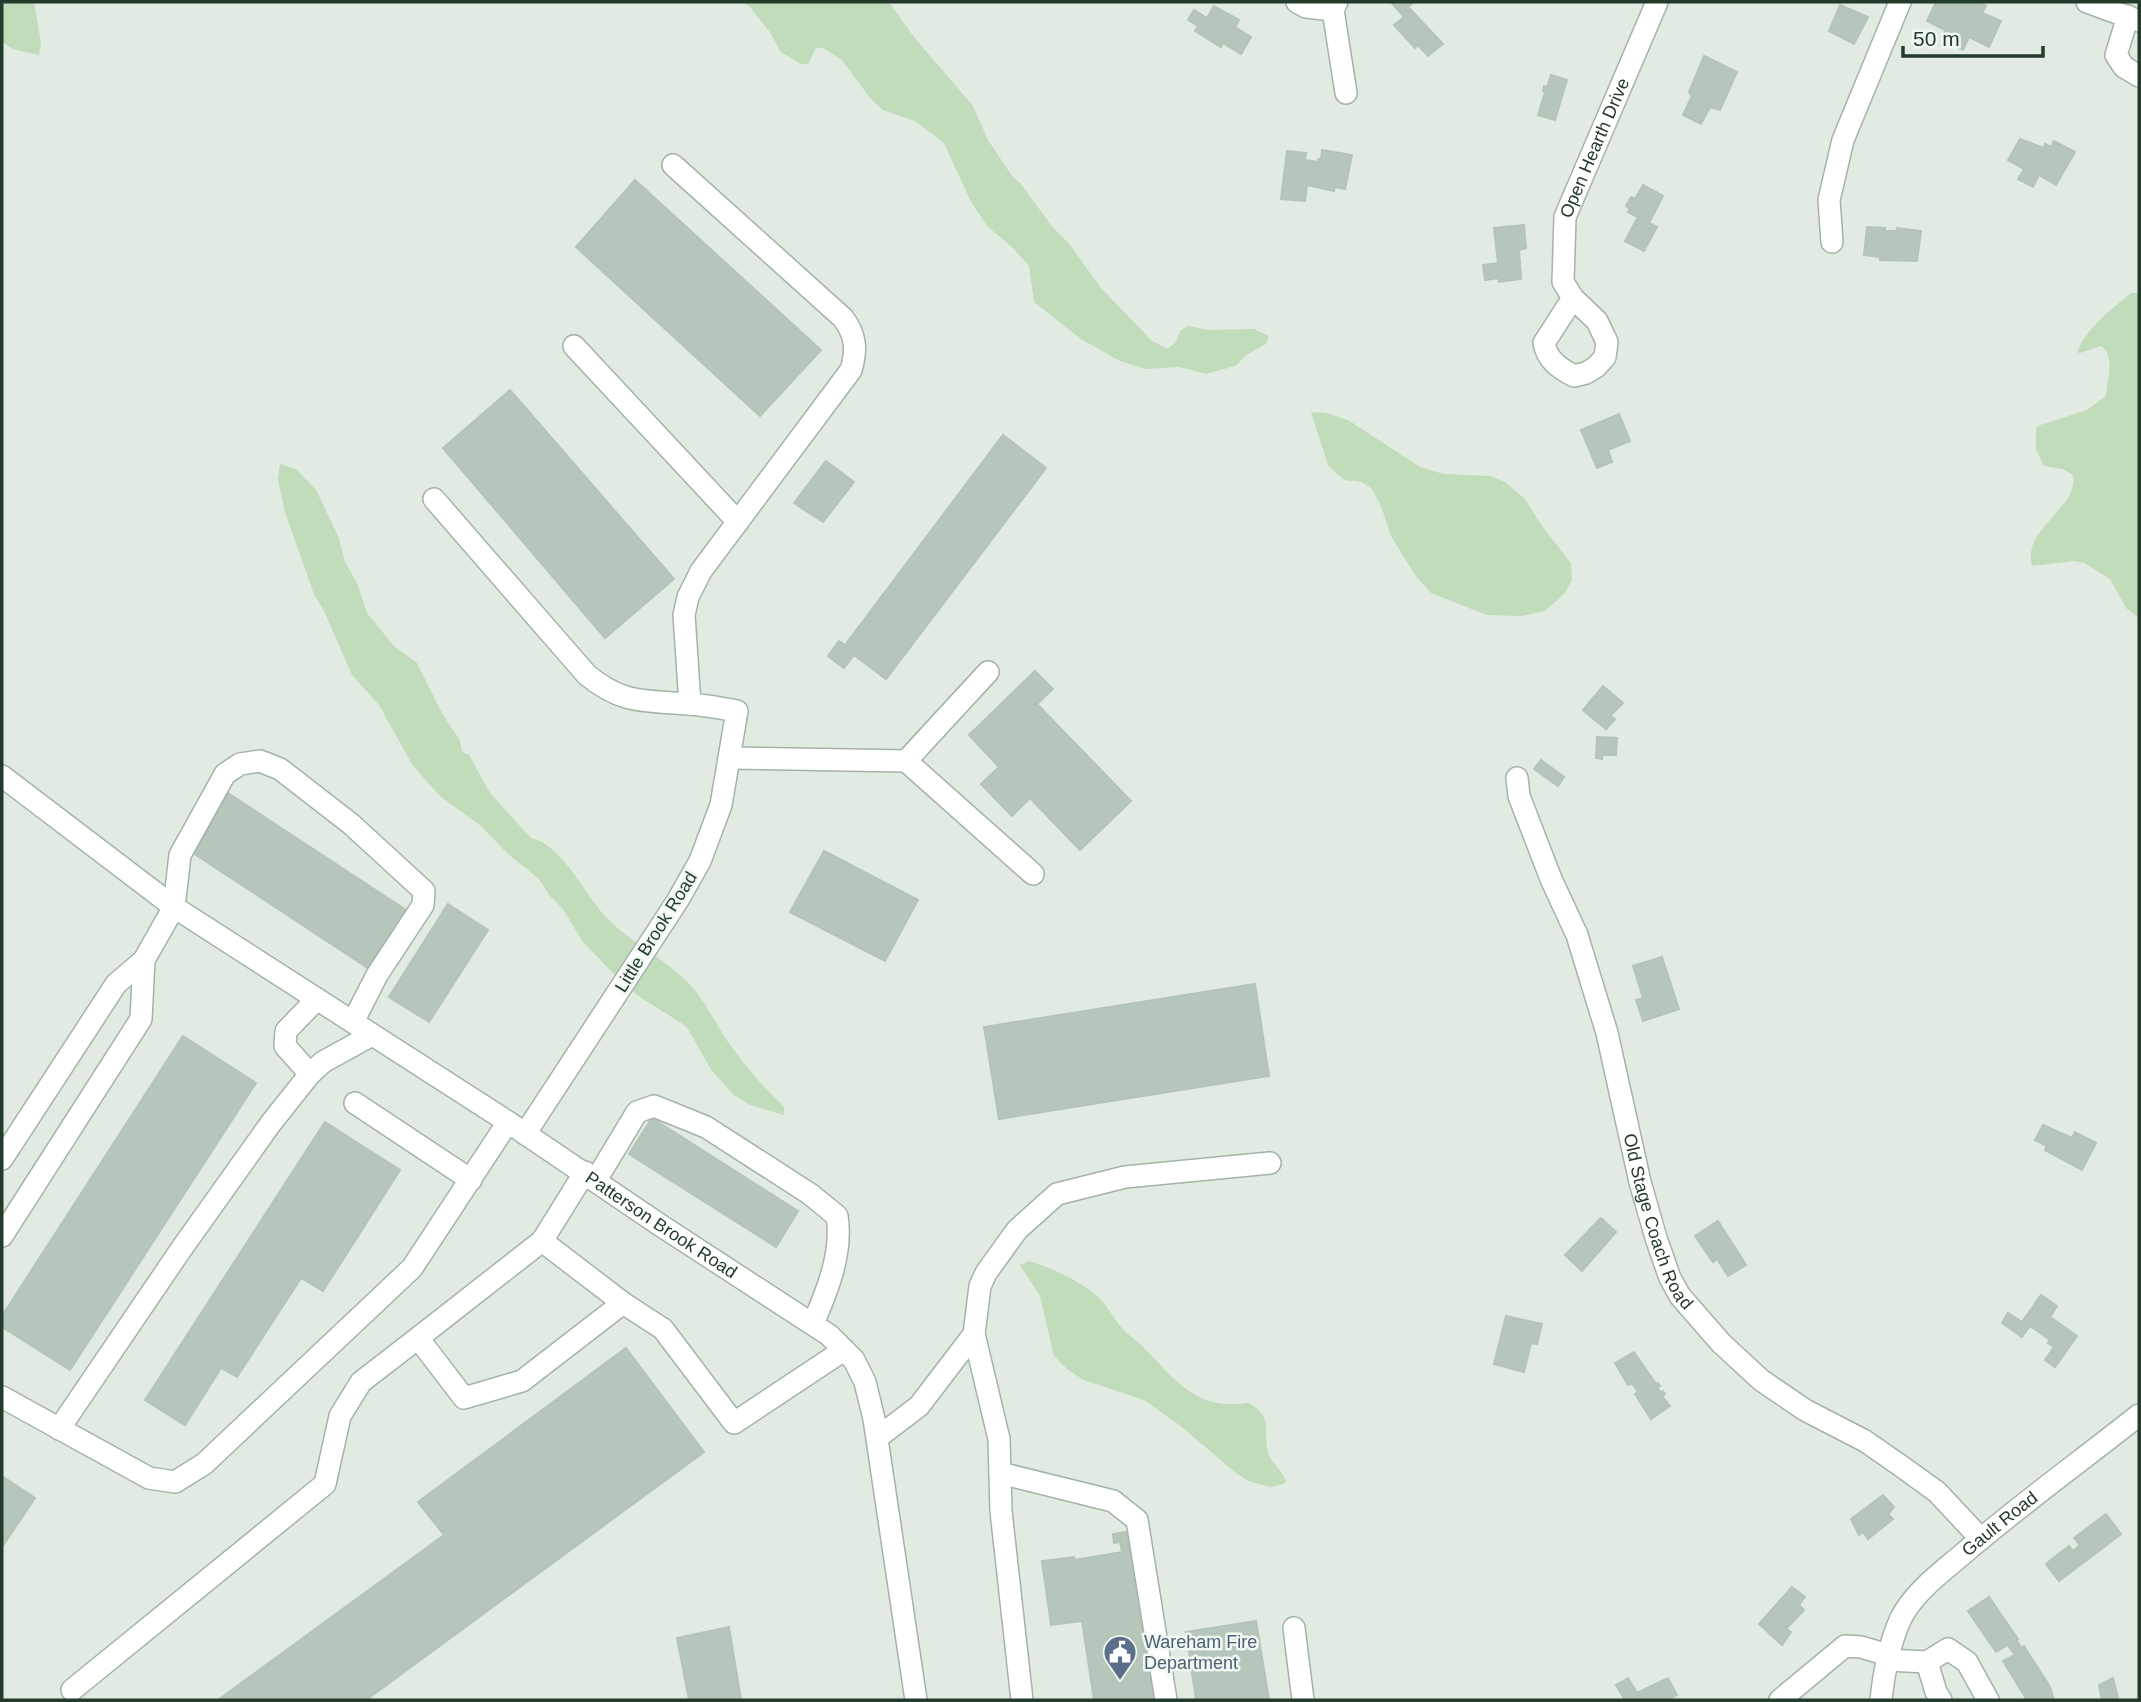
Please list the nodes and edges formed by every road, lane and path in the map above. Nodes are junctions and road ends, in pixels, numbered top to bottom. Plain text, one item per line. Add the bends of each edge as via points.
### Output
1 (1297, 2) edge
2 (1657, 2) edge
3 (1900, 2) edge
4 (2087, 2) edge
5 (1335, 6) edge
6 (2133, 18) edge
7 (2139, 76) edge
8 (1346, 93) dead end
9 (673, 165) dead end
10 (1832, 242) dead end
11 (1573, 298) dead end
12 (574, 346) dead end
13 (434, 499) dead end
14 (738, 522) junction
15 (988, 672) dead end
16 (690, 704) junction
17 (729, 758) junction
18 (906, 761) junction
19 (2, 776) edge
20 (1517, 778) dead end
21 (1033, 874) dead end
22 (174, 907) junction
23 (144, 960) junction
24 (317, 999) junction
25 (353, 1022) junction
26 (372, 1035) junction
27 (310, 1073) junction
28 (355, 1102) dead end
29 (517, 1128) junction
30 (2, 1159) edge
31 (1270, 1163) dead end
32 (590, 1176) junction
33 (471, 1180) junction
34 (2, 1236) edge
35 (542, 1241) junction
36 (623, 1303) junction
37 (813, 1324) junction
38 (974, 1334) junction
39 (418, 1338) junction
40 (844, 1350) junction
41 (2, 1396) edge
42 (2139, 1415) edge
43 (59, 1429) junction
44 (877, 1438) junction
45 (1000, 1473) junction
46 (1981, 1539) junction
47 (1294, 1628) dead end
48 (1888, 1657) junction
49 (1927, 1662) junction
50 (72, 1690) dead end
51 (916, 1700) edge
52 (1022, 1700) edge
53 (1166, 1700) edge
54 (1303, 1700) edge
55 (1780, 1700) edge
56 (1881, 1700) edge
57 (1941, 1700) edge
58 (1988, 1700) edge

1 - 5 street via 1306,7
2 - 11 street, Open Hearth Drive via 1565,217 1563,282
3 - 10 street via 1843,140 1829,200
4 - 6 street
5 - 8 street
6 - 7 street via 2116,55
9 - 14 street via 843,318 855,341 851,370
12 - 14 street
13 - 16 street via 587,675 616,695 638,702
14 - 16 street via 701,571 688,597 684,615
15 - 18 street
16 - 17 street, Little Brook Road via 737,711
17 - 18 street
17 - 29 street, Little Brook Road via 722,805 678,901
18 - 21 street
19 - 22 street, Patterson Brook Road
20 - 46 street, Old Stage Coach Road via 1519,796 1581,947 1607,1033 1640,1182 1679,1296 1761,1380 1865,1441 1937,1492
22 - 23 street
22 - 24 street, Patterson Brook Road
22 - 25 street via 180,855 225,775 240,764 260,761 280,769 351,824 424,891 423,905 377,975
23 - 30 street via 116,984
23 - 34 street via 141,1019
24 - 25 street, Patterson Brook Road
24 - 27 street via 286,1031 285,1046
25 - 26 street, Patterson Brook Road
26 - 27 street
26 - 29 street, Patterson Brook Road
27 - 43 street via 182,1248
28 - 33 street
29 - 32 street, Patterson Brook Road
29 - 33 street, Little Brook Road
31 - 38 street via 1125,1177 1057,1194 1017,1230 986,1273
32 - 35 street
32 - 37 street, Patterson Brook Road
32 - 37 street via 637,1112 654,1106 706,1127 810,1194 837,1216 839,1230 830,1282
33 - 43 street, Little Brook Road via 412,1268 204,1464 175,1482 149,1478
35 - 36 street
35 - 39 street
36 - 39 street via 522,1381 464,1398
36 - 40 street via 663,1329 734,1423
37 - 40 street, Patterson Brook Road
38 - 44 street via 919,1406
38 - 45 street via 999,1439
39 - 50 street via 361,1382 340,1416 325,1484
40 - 44 street, Patterson Brook Road via 865,1382
41 - 43 street, Little Brook Road
42 - 46 street, Gault Road
44 - 51 street, Patterson Brook Road
45 - 52 street
45 - 53 street via 1113,1501 1137,1520
46 - 48 street, Gault Road via 1913,1601 1902,1617
47 - 54 street
48 - 49 street
48 - 55 street via 1845,1646
48 - 56 street, Gault Road
49 - 57 street
49 - 58 street via 1948,1648 1967,1662

